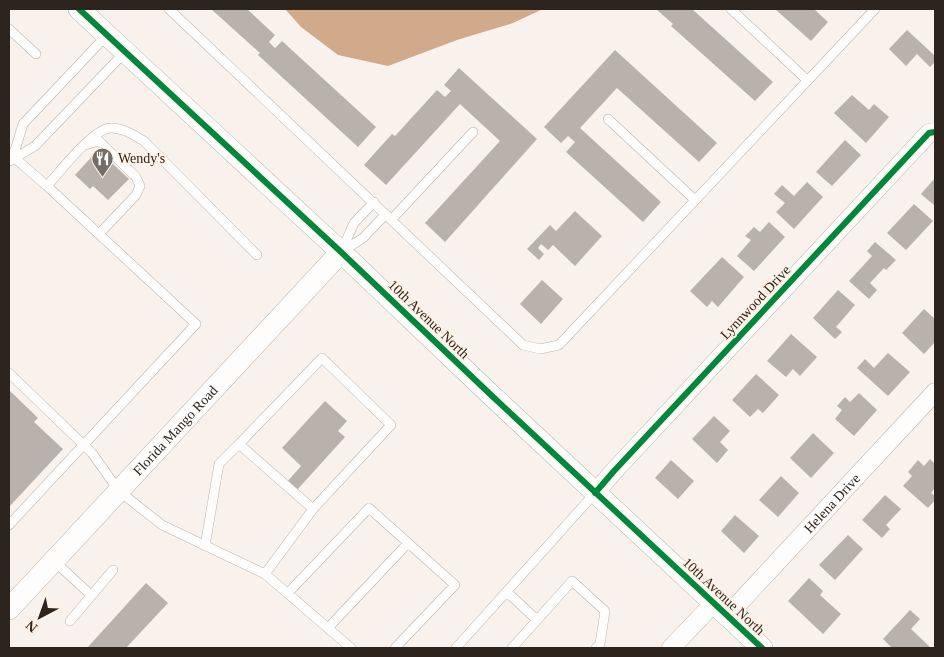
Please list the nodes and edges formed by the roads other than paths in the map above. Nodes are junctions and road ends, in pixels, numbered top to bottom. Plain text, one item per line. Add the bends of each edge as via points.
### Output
1 (79, 9) edge
2 (169, 9) edge
3 (731, 9) edge
4 (875, 9) edge
5 (9, 29) edge
6 (106, 35) junction
7 (125, 52) junction
8 (36, 54) dead end
9 (808, 80) junction
10 (608, 119) dead end
11 (473, 132) dead end
12 (935, 132) edge
13 (10, 157) edge
14 (47, 186) junction
15 (695, 200) junction
16 (374, 202) junction
17 (389, 217) junction
18 (99, 234) junction
19 (341, 252) junction
20 (257, 255) dead end
21 (9, 373) edge
22 (935, 392) edge
23 (84, 444) junction
24 (239, 444) junction
25 (119, 491) junction
26 (595, 493) junction
27 (313, 509) junction
28 (9, 525) edge
29 (408, 543) junction
30 (205, 546) junction
31 (54, 561) junction
32 (113, 570) dead end
33 (265, 574) junction
34 (506, 592) junction
35 (288, 593) junction
36 (91, 595) junction
37 (10, 604) edge
38 (720, 610) junction
39 (537, 620) junction
40 (70, 621) dead end
41 (328, 628) junction
42 (351, 648) edge
43 (395, 648) edge
44 (456, 648) edge
45 (512, 648) edge
46 (596, 648) edge
47 (671, 648) edge
48 (762, 648) edge

1 - 6 street, 10th Avenue North
2 - 16 lane
3 - 9 lane
4 - 9 lane
5 - 8 lane
6 - 7 street, 10th Avenue North
6 - 13 lane via 23,124
7 - 13 lane via 35,146
7 - 19 street, 10th Avenue North
9 - 15 lane
10 - 15 lane
11 - 17 lane
12 - 26 street, Lynnwood Drive via 929,133
13 - 14 lane
14 - 18 lane
14 - 18 lane via 86,144 99,141 136,177 140,186 136,195
14 - 20 lane via 93,135 109,128 126,130 144,141
15 - 17 lane via 559,345 540,349 523,345
16 - 17 lane
16 - 19 lane via 354,223
17 - 19 lane
18 - 23 lane via 196,324
19 - 25 street, Florida Mango Road
19 - 26 street, 10th Avenue North
21 - 23 lane
22 - 38 street, Helena Drive
23 - 25 lane
23 - 28 lane
24 - 27 lane
24 - 27 lane via 322,358 391,425
24 - 30 lane via 219,464
25 - 30 lane via 162,525
25 - 31 street, Florida Mango Road
26 - 34 lane
26 - 38 street, 10th Avenue North
27 - 33 lane
29 - 35 lane via 369,508
29 - 41 lane
29 - 43 lane via 455,585
30 - 33 lane
31 - 36 lane
31 - 37 street, Florida Mango Road
32 - 36 lane
33 - 35 lane
34 - 39 lane
34 - 44 lane
35 - 41 lane
36 - 40 lane
38 - 47 street, Helena Drive
38 - 48 street, 10th Avenue North
39 - 45 lane
39 - 46 lane via 572,582 605,611 600,644
41 - 42 lane

